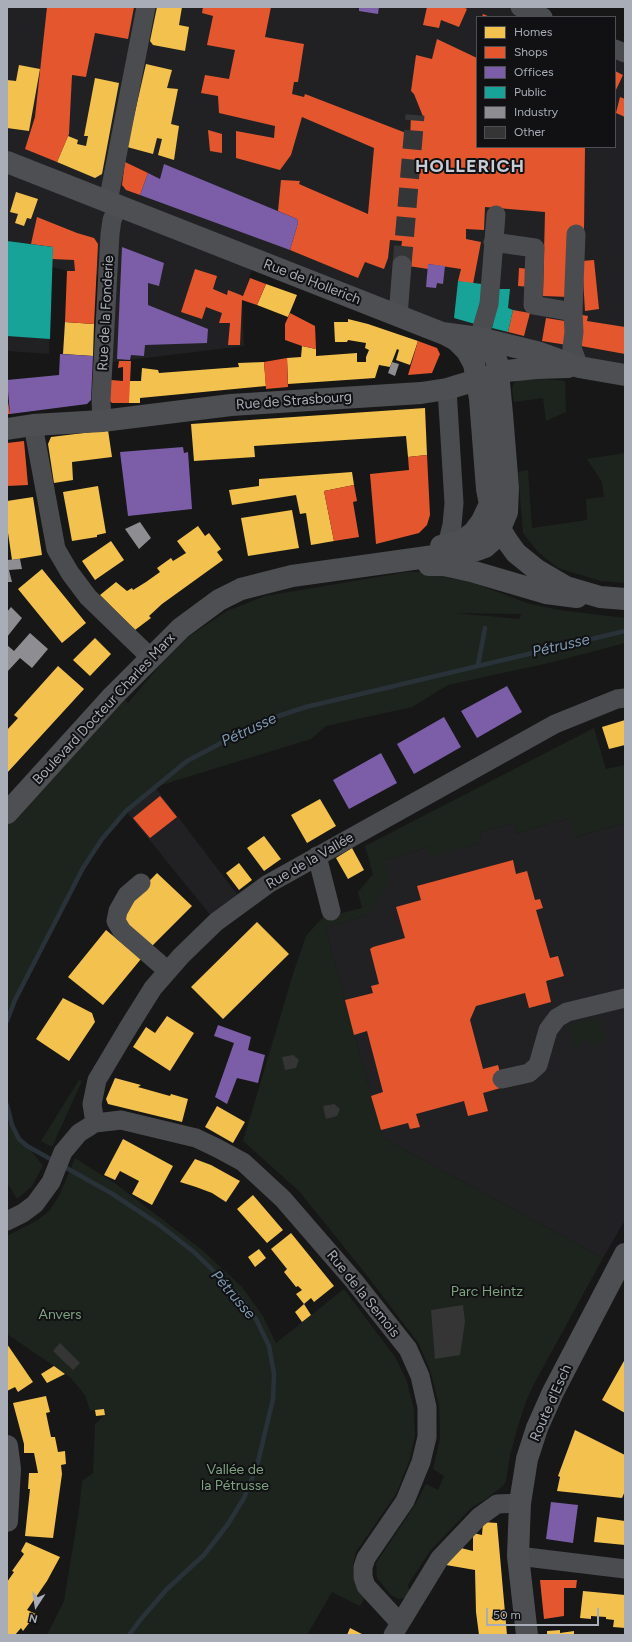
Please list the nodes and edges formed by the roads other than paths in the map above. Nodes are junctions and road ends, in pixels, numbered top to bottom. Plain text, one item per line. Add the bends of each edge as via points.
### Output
1 (146, 7) edge
2 (520, 7) edge
3 (541, 16) edge
4 (7, 162) edge
5 (113, 204) junction
6 (496, 215) dead end
7 (576, 234) dead end
8 (493, 242) junction
9 (402, 265) tunnel mouth
10 (573, 312) junction
11 (398, 316) junction
12 (442, 333) junction
13 (478, 338) junction
14 (579, 367) junction
15 (498, 373) junction
16 (625, 375) edge
17 (477, 379) junction
18 (447, 389) junction
19 (102, 421) junction
20 (33, 425) junction
21 (7, 429) edge
22 (490, 504) junction
23 (500, 529) junction
24 (447, 545) junction
25 (365, 565) junction
26 (600, 597) junction
27 (625, 599) edge
28 (151, 658) junction
29 (625, 698) edge
30 (7, 813) edge
31 (317, 856) junction
32 (141, 882) dead end
33 (331, 911) dead end
34 (168, 971) junction
35 (625, 998) edge
36 (502, 1079) dead end
37 (95, 1123) junction
38 (7, 1221) edge
39 (625, 1254) edge
40 (7, 1446) edge
41 (520, 1503) junction
42 (7, 1521) edge
43 (518, 1556) junction
44 (625, 1569) edge
45 (397, 1629) edge
46 (527, 1635) edge

1 - 5 street, Rue de la Fonderie
2 - 3 street
4 - 5 main road, Rue de Hollerich
5 - 11 main road, Rue de Hollerich
5 - 19 street, Rue de la Fonderie via 101,400
6 - 8 street
7 - 10 street
8 - 10 street via 535,248 533,305
8 - 13 street via 489,304
9 - 11 street
10 - 14 street via 572,348
11 - 12 main road, Rue de Hollerich
12 - 13 main road, Rue de Hollerich
12 - 17 main road via 456,340 466,351 474,364
13 - 14 main road, Rue de Hollerich via 540,352
13 - 15 main road, Boulevard Docteur Charles Marx via 487,344 493,353
14 - 15 main road, Rue de Strasbourg via 537,368
14 - 16 main road, Rue de Hollerich
15 - 17 main road, Rue de Strasbourg
15 - 23 main road, Boulevard Docteur Charles Marx via 508,488 507,512
17 - 18 main road, Rue de Strasbourg
17 - 22 main road
18 - 19 main road, Rue de Strasbourg via 421,393 231,405
18 - 24 street via 454,502
19 - 20 main road, Rue de Strasbourg
20 - 21 main road, Rue de Strasbourg
20 - 28 street via 56,549 88,597
22 - 23 main road
22 - 24 main road, Boulevard Docteur Charles Marx via 473,533 462,541
23 - 25 main road, Boulevard Docteur Charles Marx via 494,540 477,550
23 - 26 main road via 516,553 537,570 566,588
24 - 25 main road, Boulevard Docteur Charles Marx
25 - 26 main road, Boulevard Docteur Charles Marx via 444,566 471,571 546,593 571,597
25 - 28 main road, Boulevard Docteur Charles Marx via 292,576 241,589 219,600 181,628
26 - 27 main road
28 - 30 main road, Boulevard Docteur Charles Marx
29 - 31 street, Rue de la Vallée via 555,724
31 - 33 street
31 - 34 street, Rue de la Vallée via 268,884 216,922
32 - 34 street via 127,895 118,911 116,921 122,931
34 - 37 street, Rue de la Vallée via 149,995 97,1080 92,1104
35 - 36 street via 567,1012 557,1018 548,1030 538,1064 529,1073
37 - 38 street, Rue de la Semois via 79,1133 63,1152 51,1182 35,1204
37 - 45 street, Rue de la Semois via 120,1120 196,1138 243,1162 283,1199 354,1281 408,1349 420,1376 427,1407 427,1438 405,1501 366,1558 363,1567 366,1586
39 - 41 main road, Route d'Esch via 536,1428 527,1459
40 - 42 main road via 10,1469
41 - 43 main road, Route d'Esch
41 - 45 street, Rue de la Semois via 497,1504 479,1517 440,1558
43 - 44 street
43 - 46 main road, Route d'Esch

